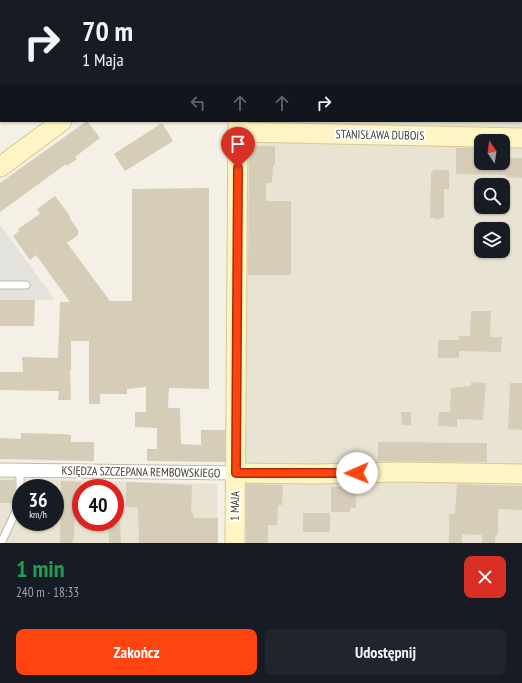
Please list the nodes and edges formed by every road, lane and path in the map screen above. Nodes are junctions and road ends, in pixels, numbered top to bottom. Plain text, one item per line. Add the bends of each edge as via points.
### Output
1 (61, 122) edge
2 (237, 125) edge
3 (522, 138) edge
4 (0, 167) edge
5 (0, 285) edge
6 (26, 285) dead end
7 (0, 470) edge
8 (20, 470) junction
9 (236, 473) junction
10 (522, 474) edge
11 (1, 543) edge
12 (235, 543) edge

1 - 4 street
2 - 3 street, STANISŁAWA DUBOIS
2 - 9 street, 1 MAJA
5 - 6 lane
7 - 8 street, KSIĘDZA SZCZEPANA REMBOWSKIEGO
8 - 9 street, KSIĘDZA SZCZEPANA REMBOWSKIEGO
8 - 11 lane via 20,503
9 - 10 street, KSIĘDZA SZCZEPANA REMBOWSKIEGO
9 - 12 street, 1 MAJA

